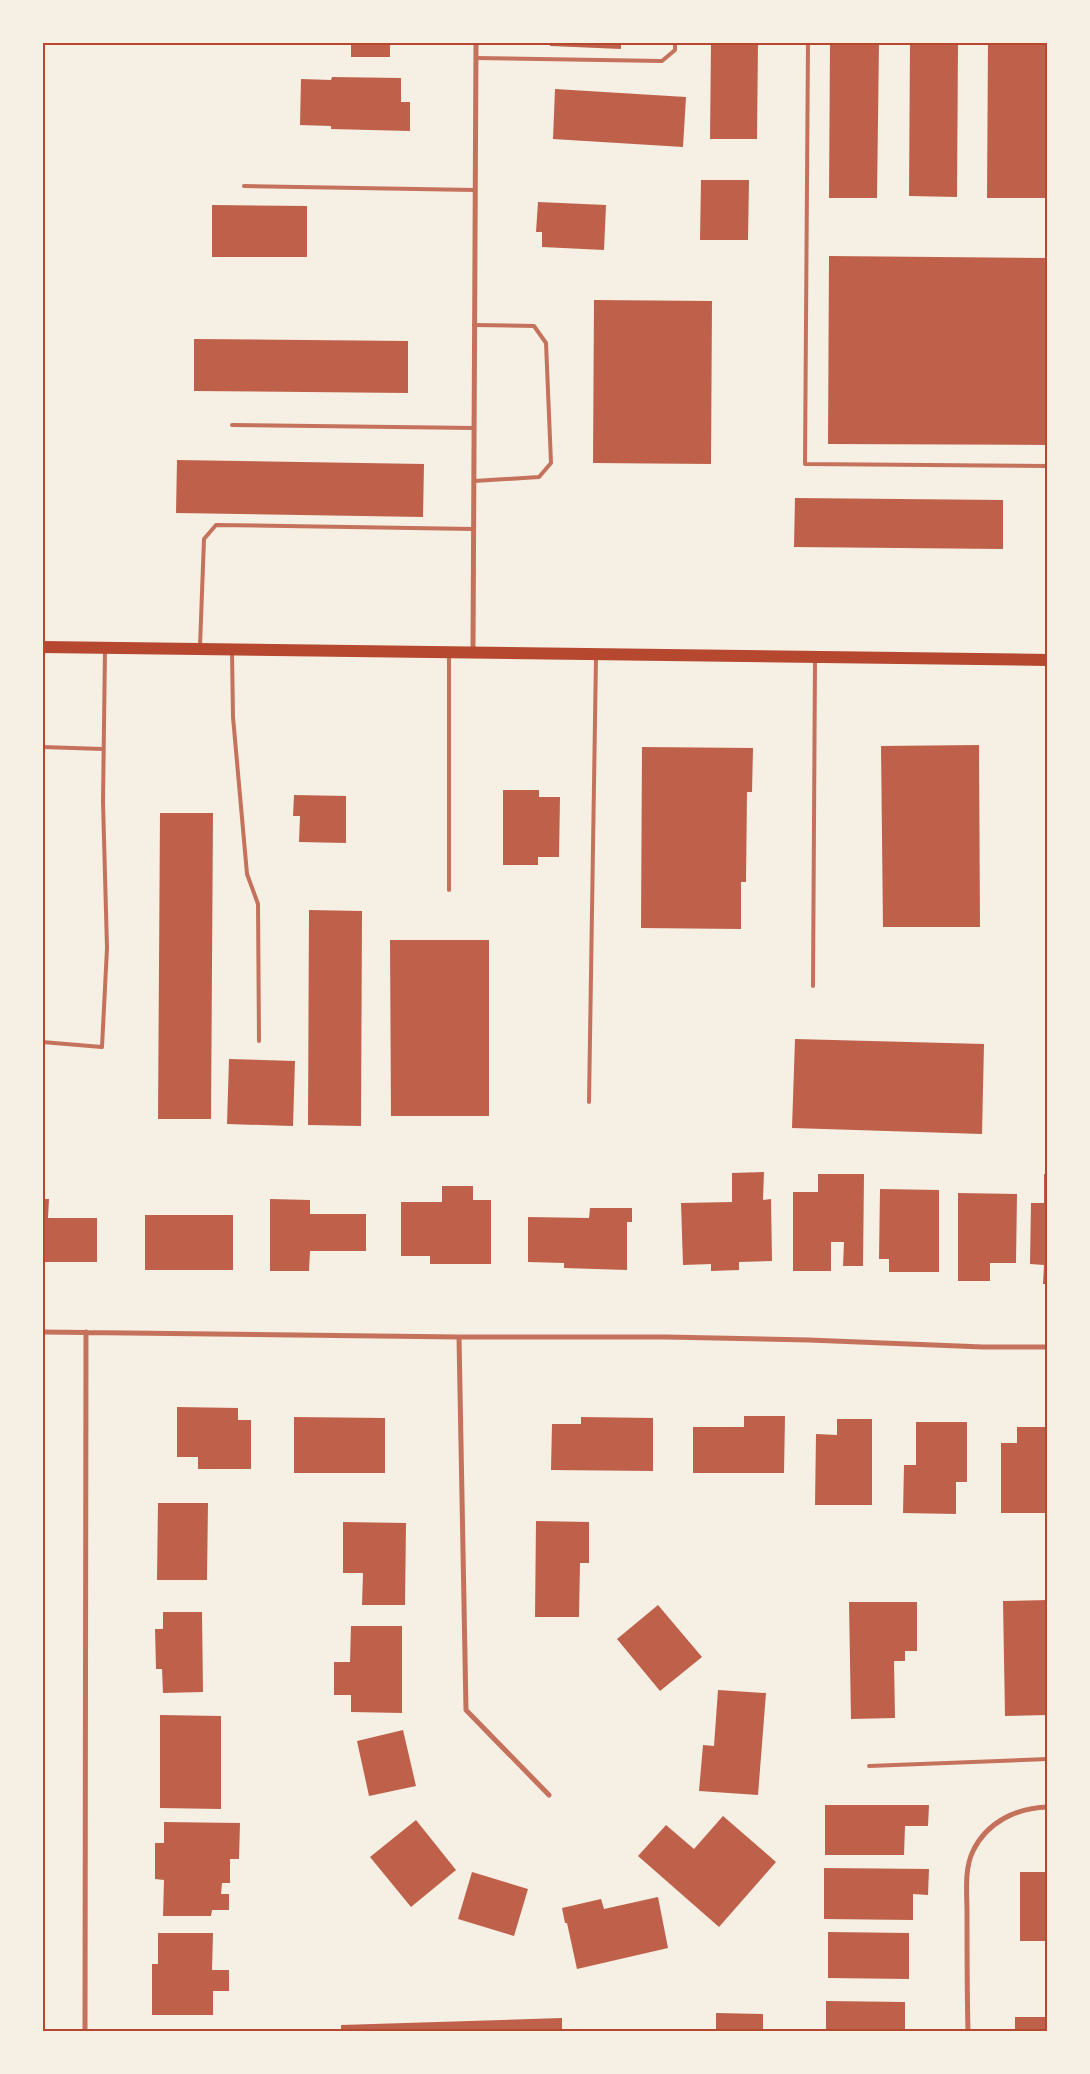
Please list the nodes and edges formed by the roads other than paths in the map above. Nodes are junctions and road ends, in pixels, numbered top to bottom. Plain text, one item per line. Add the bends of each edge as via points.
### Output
1 (476, 42) edge
2 (675, 42) edge
3 (808, 42) edge
4 (476, 58) junction
5 (244, 186) dead end
6 (475, 190) junction
7 (474, 325) junction
8 (232, 425) dead end
9 (474, 428) junction
10 (1048, 466) edge
11 (474, 480) junction
12 (474, 529) junction
13 (42, 647) edge
14 (105, 648) junction
15 (200, 649) junction
16 (232, 650) junction
17 (449, 653) junction
18 (473, 653) junction
19 (596, 654) junction
20 (815, 657) junction
21 (1048, 660) edge
22 (42, 748) edge
23 (104, 750) junction
24 (449, 890) dead end
25 (814, 986) dead end
26 (42, 1042) edge
27 (259, 1042) dead end
28 (589, 1102) dead end
29 (42, 1332) edge
30 (86, 1332) junction
31 (460, 1337) junction
32 (1048, 1347) edge
33 (1048, 1758) edge
34 (869, 1766) dead end
35 (549, 1795) dead end
36 (1048, 1807) edge
37 (86, 2032) edge
38 (968, 2032) edge

1 - 4 street
2 - 4 lane via 675,50 662,61
3 - 10 lane via 805,464
4 - 6 street
5 - 6 lane
6 - 7 street
7 - 9 street
7 - 11 lane via 534,326 546,343 551,463 539,476
8 - 9 lane
9 - 11 street
11 - 12 street
12 - 15 lane via 216,526 204,539
12 - 18 street
13 - 14 main road
14 - 15 main road
14 - 23 lane
15 - 16 main road
16 - 17 main road
16 - 27 lane via 233,717 247,874 258,904
17 - 18 main road
17 - 24 lane
18 - 19 main road
19 - 20 main road
19 - 28 lane
20 - 21 main road
20 - 25 lane
22 - 23 lane
23 - 26 lane via 107,948 102,1047
29 - 30 street
30 - 31 street
30 - 37 street
31 - 32 street via 666,1337
31 - 35 street via 466,1710
33 - 34 lane
36 - 38 street via 1008,1814 988,1830 972,1852 967,1878

